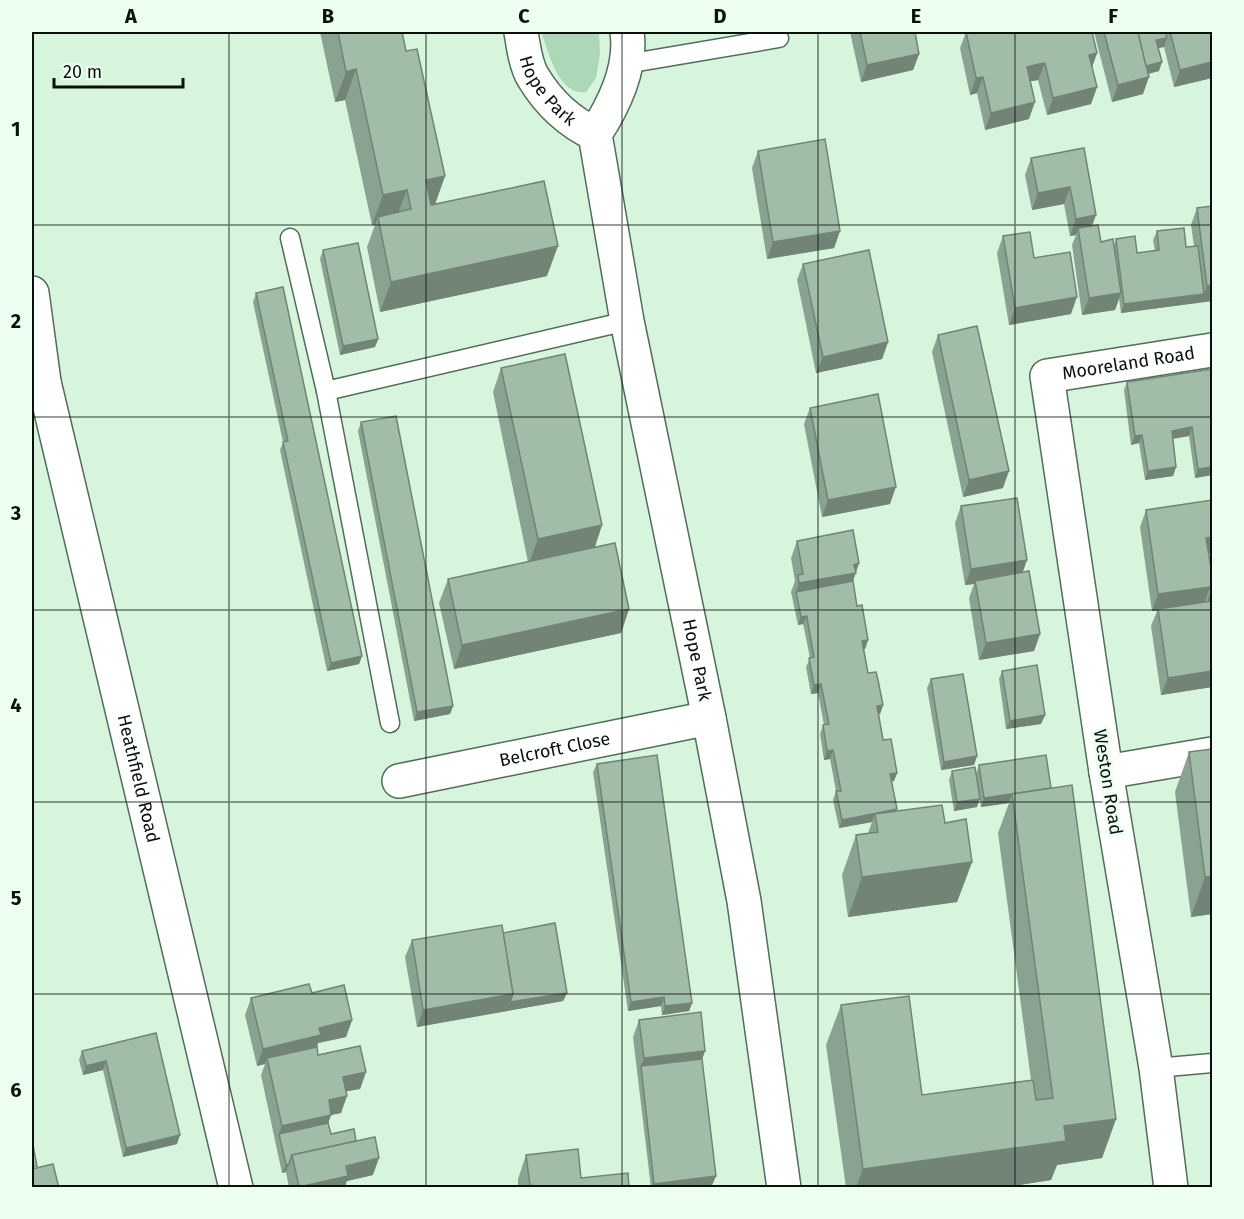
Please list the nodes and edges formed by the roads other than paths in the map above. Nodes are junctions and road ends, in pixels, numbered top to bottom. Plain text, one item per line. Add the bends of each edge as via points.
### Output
1 (521, 32) edge
2 (627, 32) edge
3 (779, 38) dead end
4 (626, 64) junction
5 (595, 134) junction
6 (290, 238) dead end
7 (32, 293) edge
8 (627, 321) junction
9 (1212, 350) edge
10 (1047, 376) joint
11 (38, 384) edge
12 (326, 391) junction
13 (709, 718) junction
14 (390, 723) dead end
15 (1212, 754) edge
16 (1106, 771) junction
17 (399, 781) dead end
18 (1212, 1063) edge
19 (1156, 1068) junction
20 (236, 1188) edge
21 (784, 1188) edge
22 (1171, 1188) edge

1 - 5 street, Hope Park via 532,76 556,108 579,127
2 - 4 street, Hope Park
3 - 4 lane
4 - 5 street, Hope Park via 616,94
5 - 8 street, Hope Park
6 - 12 lane
7 - 11 street, Heathfield Road
8 - 12 lane
8 - 13 street, Hope Park
9 - 10 street, Mooreland Road
10 - 16 street, Weston Road
11 - 20 street, Heathfield Road
12 - 14 lane
13 - 17 street, Belcroft Close
13 - 21 street, Hope Park via 744,901
15 - 16 street
16 - 19 street, Weston Road
18 - 19 lane
19 - 22 street, Weston Road

